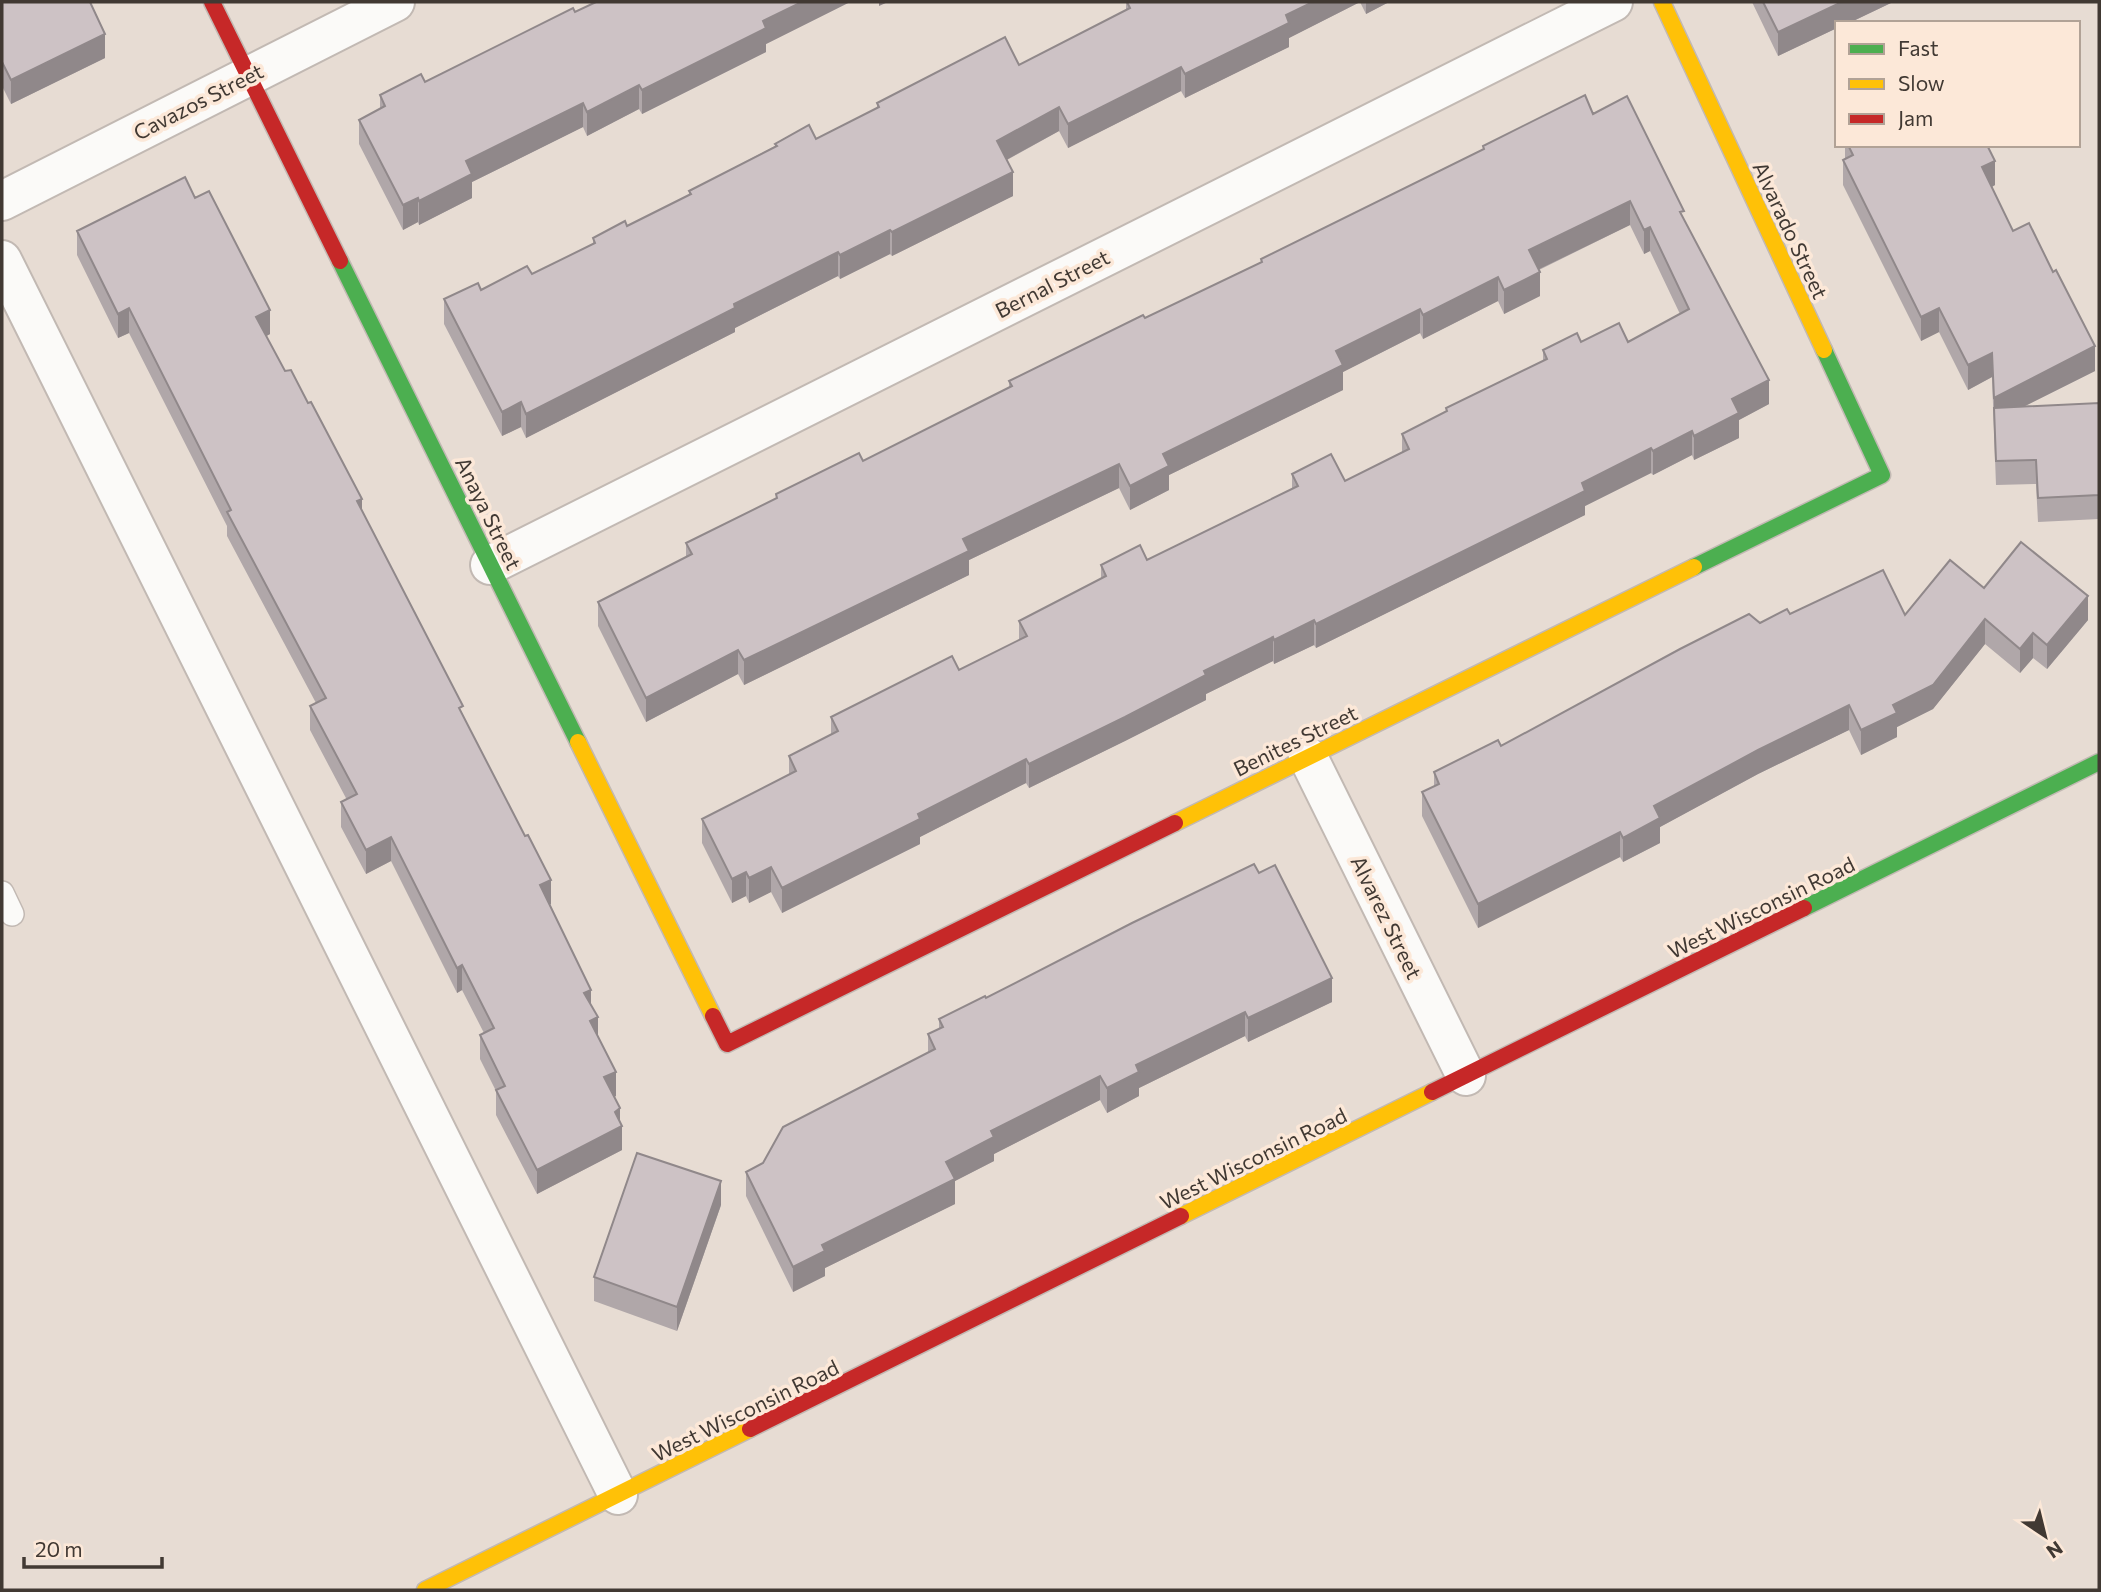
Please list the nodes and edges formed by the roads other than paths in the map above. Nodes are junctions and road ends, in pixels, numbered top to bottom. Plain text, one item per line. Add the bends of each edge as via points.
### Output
1 (212, 2) edge
2 (395, 2) edge
3 (1613, 2) edge
4 (1662, 2) edge
5 (249, 75) junction
6 (2, 201) edge
7 (2, 260) edge
8 (1882, 475) joint
9 (490, 565) junction
10 (1308, 757) junction
11 (2099, 762) edge
12 (2, 893) edge
13 (12, 914) dead end
14 (727, 1044) joint
15 (1466, 1076) junction
16 (618, 1495) junction
17 (425, 1590) edge

1 - 5 street, Anaya Street
2 - 5 street, Cavazos Street
3 - 9 street, Bernal Street
4 - 8 street, Alvarado Street
5 - 6 street, Cavazos Street
5 - 9 street, Anaya Street
7 - 16 street
8 - 10 street, Benites Street
9 - 14 street, Anaya Street
10 - 14 street, Benites Street
10 - 15 street, Alvarez Street
11 - 15 street, West Wisconsin Road
12 - 13 lane
15 - 16 street, West Wisconsin Road
16 - 17 street, West Wisconsin Road

